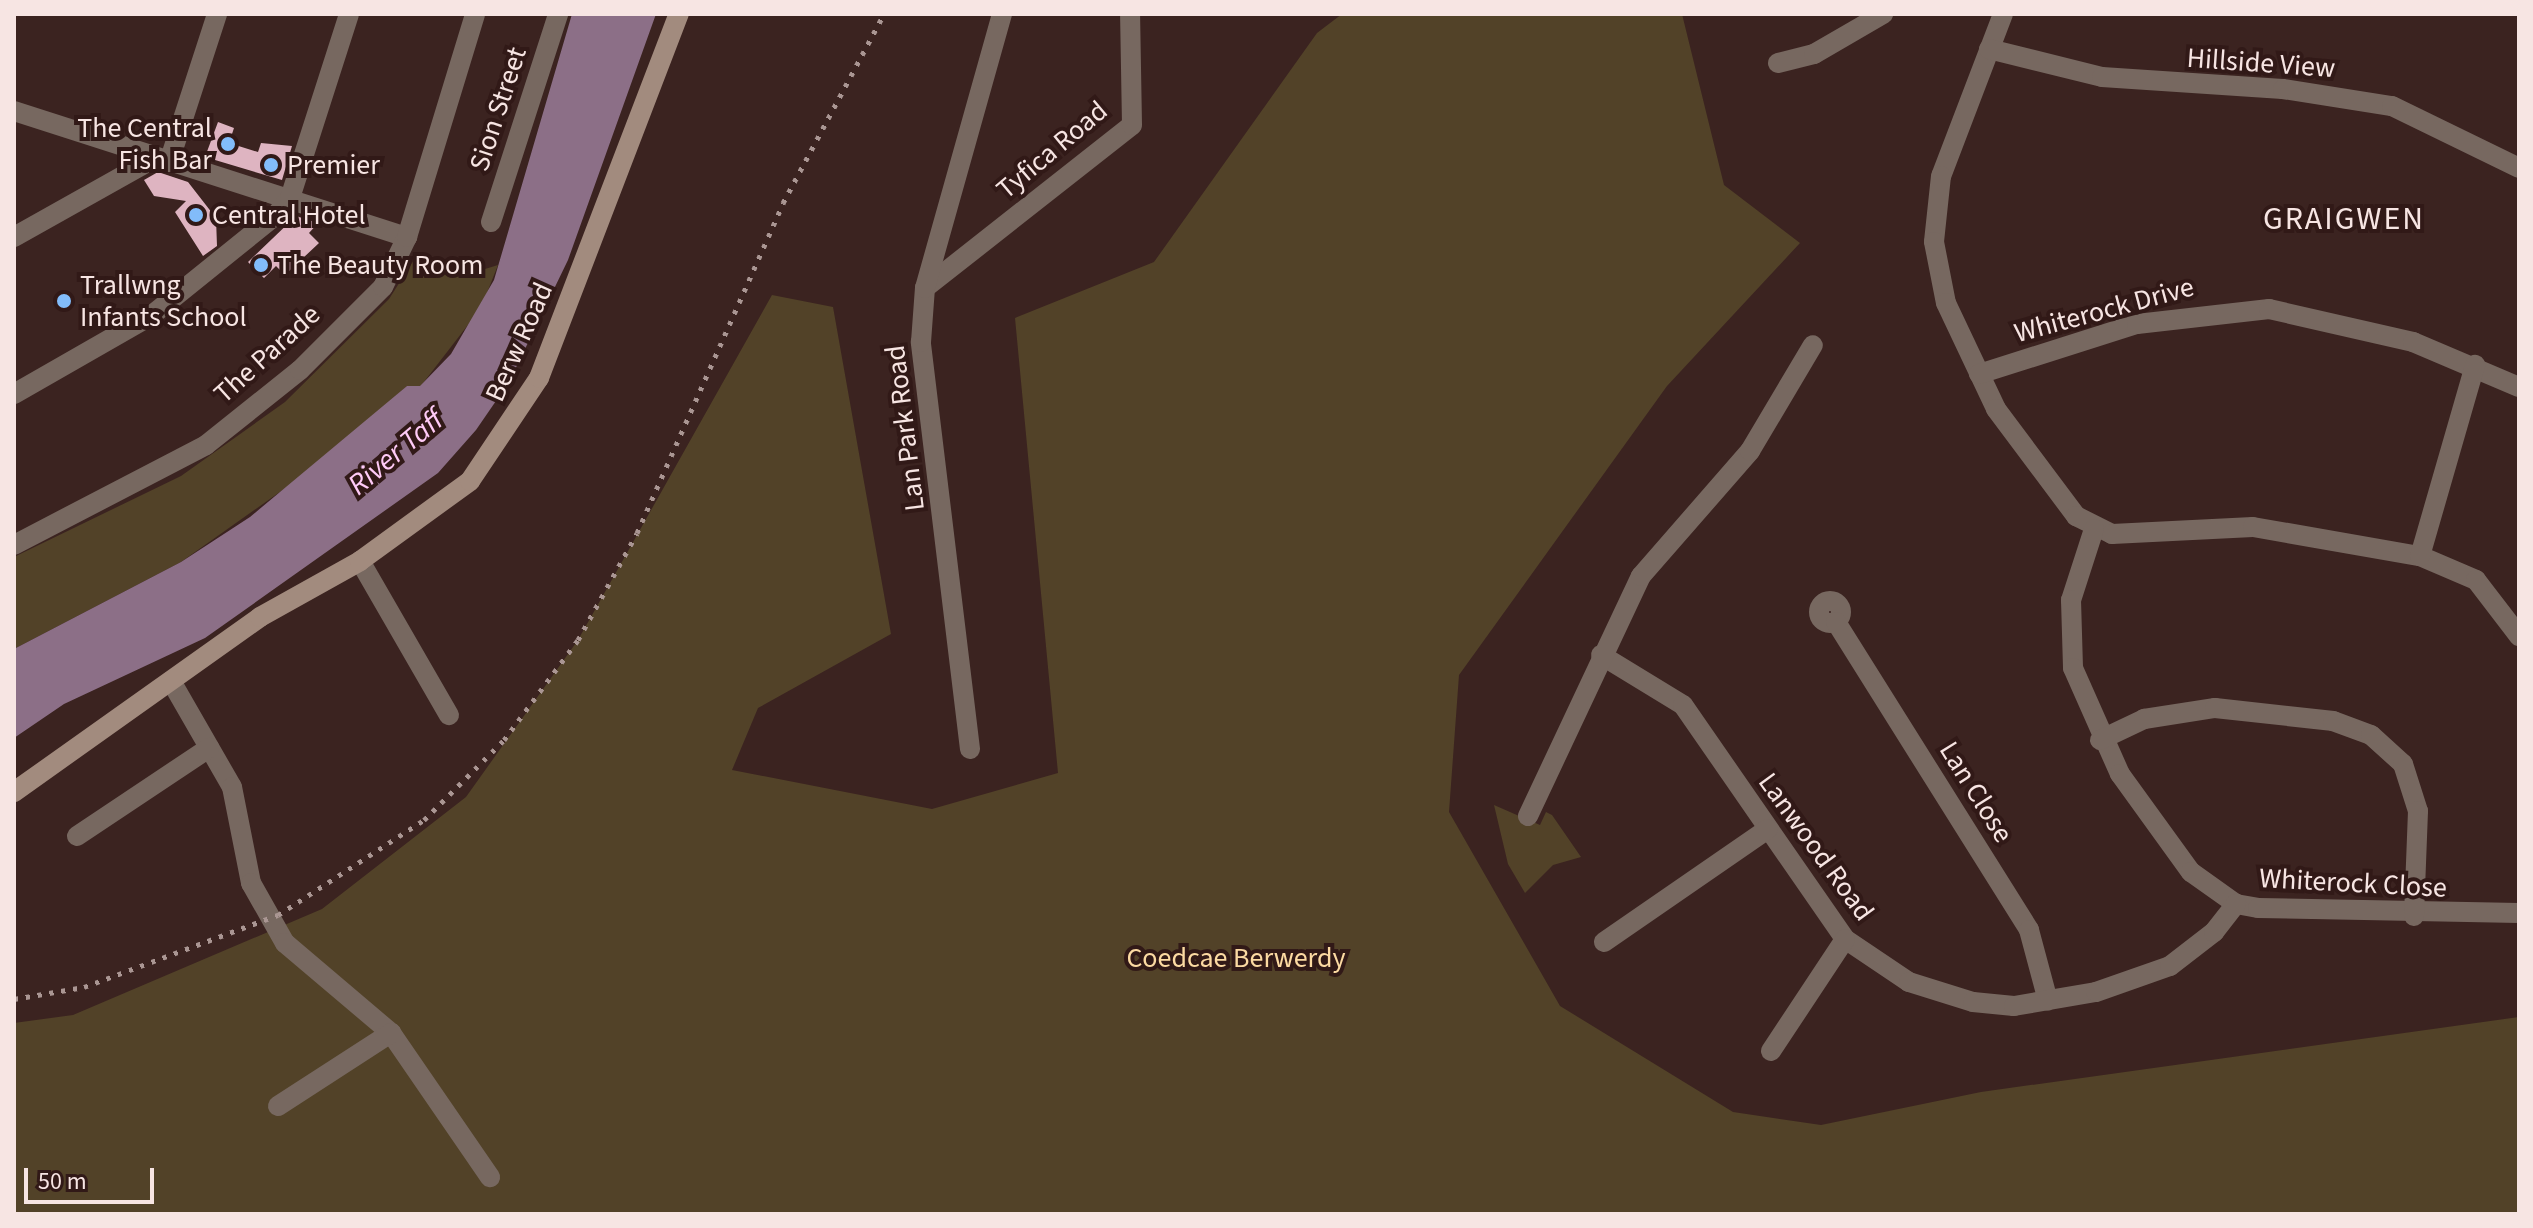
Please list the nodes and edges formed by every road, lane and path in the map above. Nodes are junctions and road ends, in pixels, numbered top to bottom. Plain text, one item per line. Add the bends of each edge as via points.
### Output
1 (217, 14) edge
2 (349, 14) edge
3 (475, 14) edge
4 (558, 14) edge
5 (679, 14) edge
6 (1002, 14) edge
7 (1130, 14) edge
8 (1883, 14) edge
9 (2003, 14) edge
10 (1989, 49) junction
11 (1778, 63) dead end
12 (14, 111) edge
13 (162, 160) junction
14 (2519, 168) edge
15 (290, 198) junction
16 (491, 222) dead end
17 (14, 237) edge
18 (407, 237) junction
19 (925, 288) junction
20 (1813, 345) dead end
21 (2475, 365) junction
22 (1979, 374) junction
23 (2519, 387) edge
24 (14, 394) edge
25 (2094, 529) junction
26 (14, 545) edge
27 (2420, 556) junction
28 (360, 561) junction
29 (1836, 622) dead end
30 (2519, 636) edge
31 (1601, 655) junction
32 (171, 681) junction
33 (449, 715) dead end
34 (2100, 740) junction
35 (209, 748) junction
36 (970, 749) dead end
37 (14, 792) edge
38 (1528, 816) dead end
39 (1768, 829) junction
40 (77, 836) dead end
41 (2236, 904) junction
42 (2519, 913) edge
43 (2414, 916) junction
44 (1845, 939) junction
45 (1604, 942) dead end
46 (2048, 1001) junction
47 (391, 1033) junction
48 (1771, 1051) dead end
49 (278, 1106) dead end
50 (490, 1177) dead end

1 - 13 street
2 - 15 street
3 - 18 street, The Parade
4 - 16 street, Sion Street
5 - 28 main road, Berw Road via 539,378 507,435 470,481
6 - 19 street, Lan Park Road
7 - 19 street, Tyfica Road via 1132,125
8 - 11 street via 1814,54
9 - 10 street
10 - 14 street, Hillside View via 2102,77 2283,89 2392,106
10 - 22 street via 1941,176 1934,242 1946,303
12 - 13 street
13 - 15 street
13 - 17 street
15 - 18 street
15 - 24 street via 191,288
18 - 26 street, The Parade via 383,287 300,370 206,445
19 - 36 street, Lan Park Road via 926,404
20 - 31 street via 1750,451 1641,576
21 - 22 street, Whiterock Drive via 2365,328 2226,308 2137,324
21 - 23 street, Whiterock Drive
21 - 27 street
22 - 25 street via 2024,451
25 - 27 street via 2138,534 2253,527
25 - 34 street, Whiterock Close via 2071,600 2070,634 2073,668
27 - 30 street via 2476,580
28 - 32 main road, Berw Road via 260,617
28 - 33 street
29 - 46 street, Lan Close via 2029,930
31 - 38 street
31 - 39 street, Lanwood Road via 1683,705
32 - 35 street
32 - 37 main road, Berw Road
34 - 41 street, Whiterock Close via 2172,850
34 - 43 street via 2144,719 2215,708 2333,721 2371,735 2403,764 2418,811
35 - 40 street
35 - 47 street via 232,787 251,883 285,943
39 - 44 street, Lanwood Road
39 - 45 street
41 - 43 street, Whiterock Close
41 - 46 street, Lanwood Road via 2214,932 2170,966
42 - 43 street, Whiterock Close
44 - 46 street, Lanwood Road via 1884,969 1939,994 2014,1006
44 - 48 street
47 - 49 street
47 - 50 street

